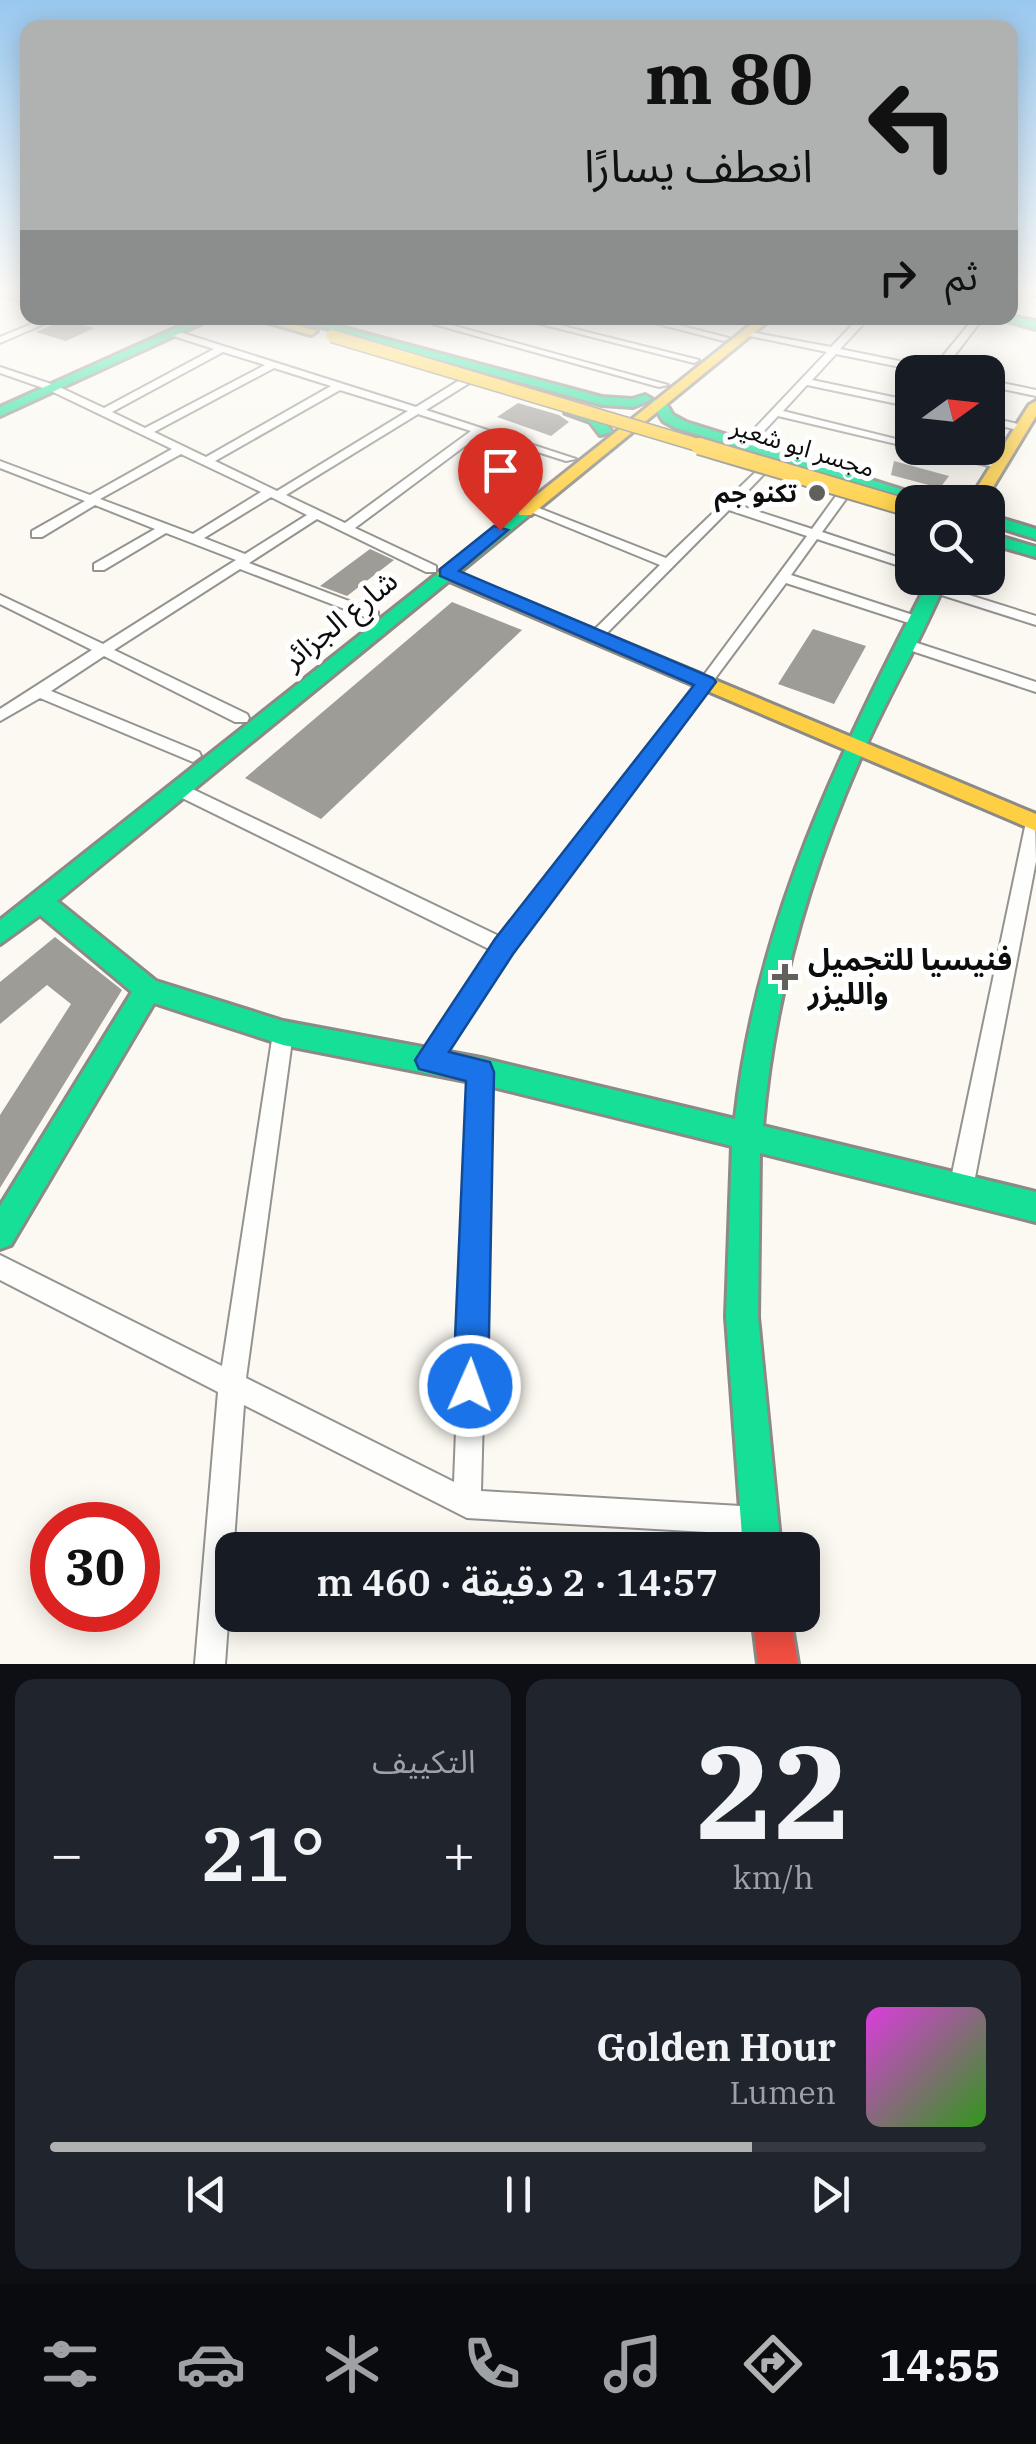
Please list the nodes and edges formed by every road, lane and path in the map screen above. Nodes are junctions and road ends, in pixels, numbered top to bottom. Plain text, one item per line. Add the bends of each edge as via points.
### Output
1 (98, 368) edge
2 (187, 368) edge
3 (268, 368) edge
4 (281, 368) edge
5 (432, 368) edge
6 (443, 368) edge
7 (460, 368) edge
8 (569, 368) edge
9 (686, 368) edge
10 (693, 368) edge
11 (817, 368) edge
12 (0, 370) edge
13 (467, 380) junction
14 (804, 381) junction
15 (339, 386) junction
16 (54, 388) junction
17 (1005, 393) edge
18 (656, 396) junction
19 (895, 400) edge
20 (589, 406) junction
21 (1033, 409) edge
22 (418, 411) junction
23 (0, 412) edge
24 (105, 412) junction
25 (776, 412) junction
26 (1005, 416) edge
27 (479, 430) junction
28 (146, 432) junction
29 (673, 432) junction
30 (612, 435) junction
31 (895, 442) edge
32 (744, 446) junction
33 (181, 449) junction
34 (570, 460) junction
35 (207, 461) junction
36 (0, 464) edge
37 (990, 465) edge
38 (998, 467) junction
39 (764, 468) junction
40 (987, 485) edge
41 (895, 491) edge
42 (845, 492) junction
43 (274, 493) junction
44 (93, 500) junction
45 (895, 504) edge
46 (895, 504) edge
47 (726, 505) junction
48 (527, 508) junction
49 (317, 514) junction
50 (165, 528) junction
51 (346, 528) junction
52 (1005, 533) edge
53 (37, 534) dead end
54 (814, 534) junction
55 (194, 539) junction
56 (1035, 542) edge
57 (895, 560) edge
58 (242, 561) junction
59 (666, 563) junction
60 (99, 567) dead end
61 (439, 571) junction
62 (782, 578) junction
63 (930, 595) edge
64 (968, 595) edge
65 (0, 599) edge
66 (373, 615) junction
67 (917, 621) junction
68 (1036, 621) edge
69 (596, 636) junction
70 (905, 644) junction
71 (102, 649) junction
72 (706, 682) junction
73 (1036, 687) edge
74 (38, 691) junction
75 (0, 716) edge
76 (241, 718) junction
77 (854, 745) junction
78 (194, 756) junction
79 (178, 789) junction
80 (1036, 822) edge
81 (40, 901) junction
82 (0, 909) edge
83 (0, 934) edge
84 (504, 947) junction
85 (148, 990) junction
86 (283, 1033) junction
87 (428, 1060) junction
88 (480, 1072) junction
89 (748, 1134) junction
90 (961, 1188) junction
91 (1036, 1207) edge
92 (0, 1234) edge
93 (0, 1267) edge
94 (232, 1384) junction
95 (467, 1504) junction
96 (758, 1521) junction
97 (760, 1532) edge
98 (773, 1632) edge
99 (210, 1664) edge
100 (778, 1664) edge

1 - 16 main road
2 - 24 street
3 - 28 street
4 - 15 street
5 - 13 main road
6 - 45 main road, مجسر ابو شعير, bridge
7 - 20 main road
8 - 18 street
9 - 18 main road, شارع الجزائر
10 - 18 main road, شارع الجزائر
11 - 14 street
12 - 16 street
13 - 20 main road
13 - 22 street
14 - 19 street
14 - 25 street
15 - 22 street
15 - 35 street
16 - 23 main road
16 - 24 street
17 - 21 street
18 - 20 main road
18 - 29 main road
18 - 30 main road, شارع الجزائر
20 - 30 main road
21 - 26 street
21 - 38 main road
22 - 27 street
22 - 43 street
24 - 28 street
25 - 31 street
25 - 32 street
27 - 34 street
27 - 51 street
28 - 33 street
29 - 30 main road
29 - 32 main road
29 - 39 main road
30 - 34 main road, شارع الجزائر
30 - 48 main road, شارع الجزائر
32 - 41 main road
33 - 35 street
33 - 44 street
34 - 61 main road, شارع الجزائر
35 - 43 street
36 - 44 street
37 - 38 street
38 - 40 main road
39 - 42 main road
39 - 47 street
42 - 46 main road
42 - 54 street
43 - 49 street
43 - 55 street
44 - 50 street
44 - 53 street
47 - 54 street
47 - 59 street
48 - 59 street
48 - 61 main road, شارع الجزائر
49 - 51 street
49 - 58 street
50 - 55 street
50 - 60 street
51 - 61 street
52 - 56 main road
54 - 57 street
54 - 62 street
55 - 58 street
58 - 66 street
58 - 71 street
59 - 69 street
61 - 66 main road, شارع الجزائر
61 - 69 main road
61 - 79 main road, شارع الجزائر
62 - 67 street
62 - 72 street
63 - 67 main road
64 - 68 street
65 - 71 street
66 - 76 main road, شارع الجزائر
67 - 70 main road
69 - 72 main road
70 - 73 street
70 - 77 main road
71 - 74 street
71 - 76 street
72 - 77 main road
72 - 84 street
74 - 75 street
74 - 78 street
76 - 78 main road, شارع الجزائر
77 - 80 main road
77 - 89 main road via 784,932 762,1022
78 - 82 main road, شارع الجزائر
79 - 81 main road, شارع الجزائر
79 - 84 street
80 - 90 street
81 - 83 main road, شارع الجزائر
81 - 85 main road
84 - 87 street
85 - 86 main road
85 - 92 main road
86 - 87 main road
86 - 94 street
87 - 88 main road
88 - 89 main road
88 - 95 street
89 - 90 main road
89 - 96 main road via 743,1308
90 - 91 main road
93 - 94 street
94 - 95 street
94 - 99 street
95 - 96 street
96 - 97 main road
98 - 100 main road

